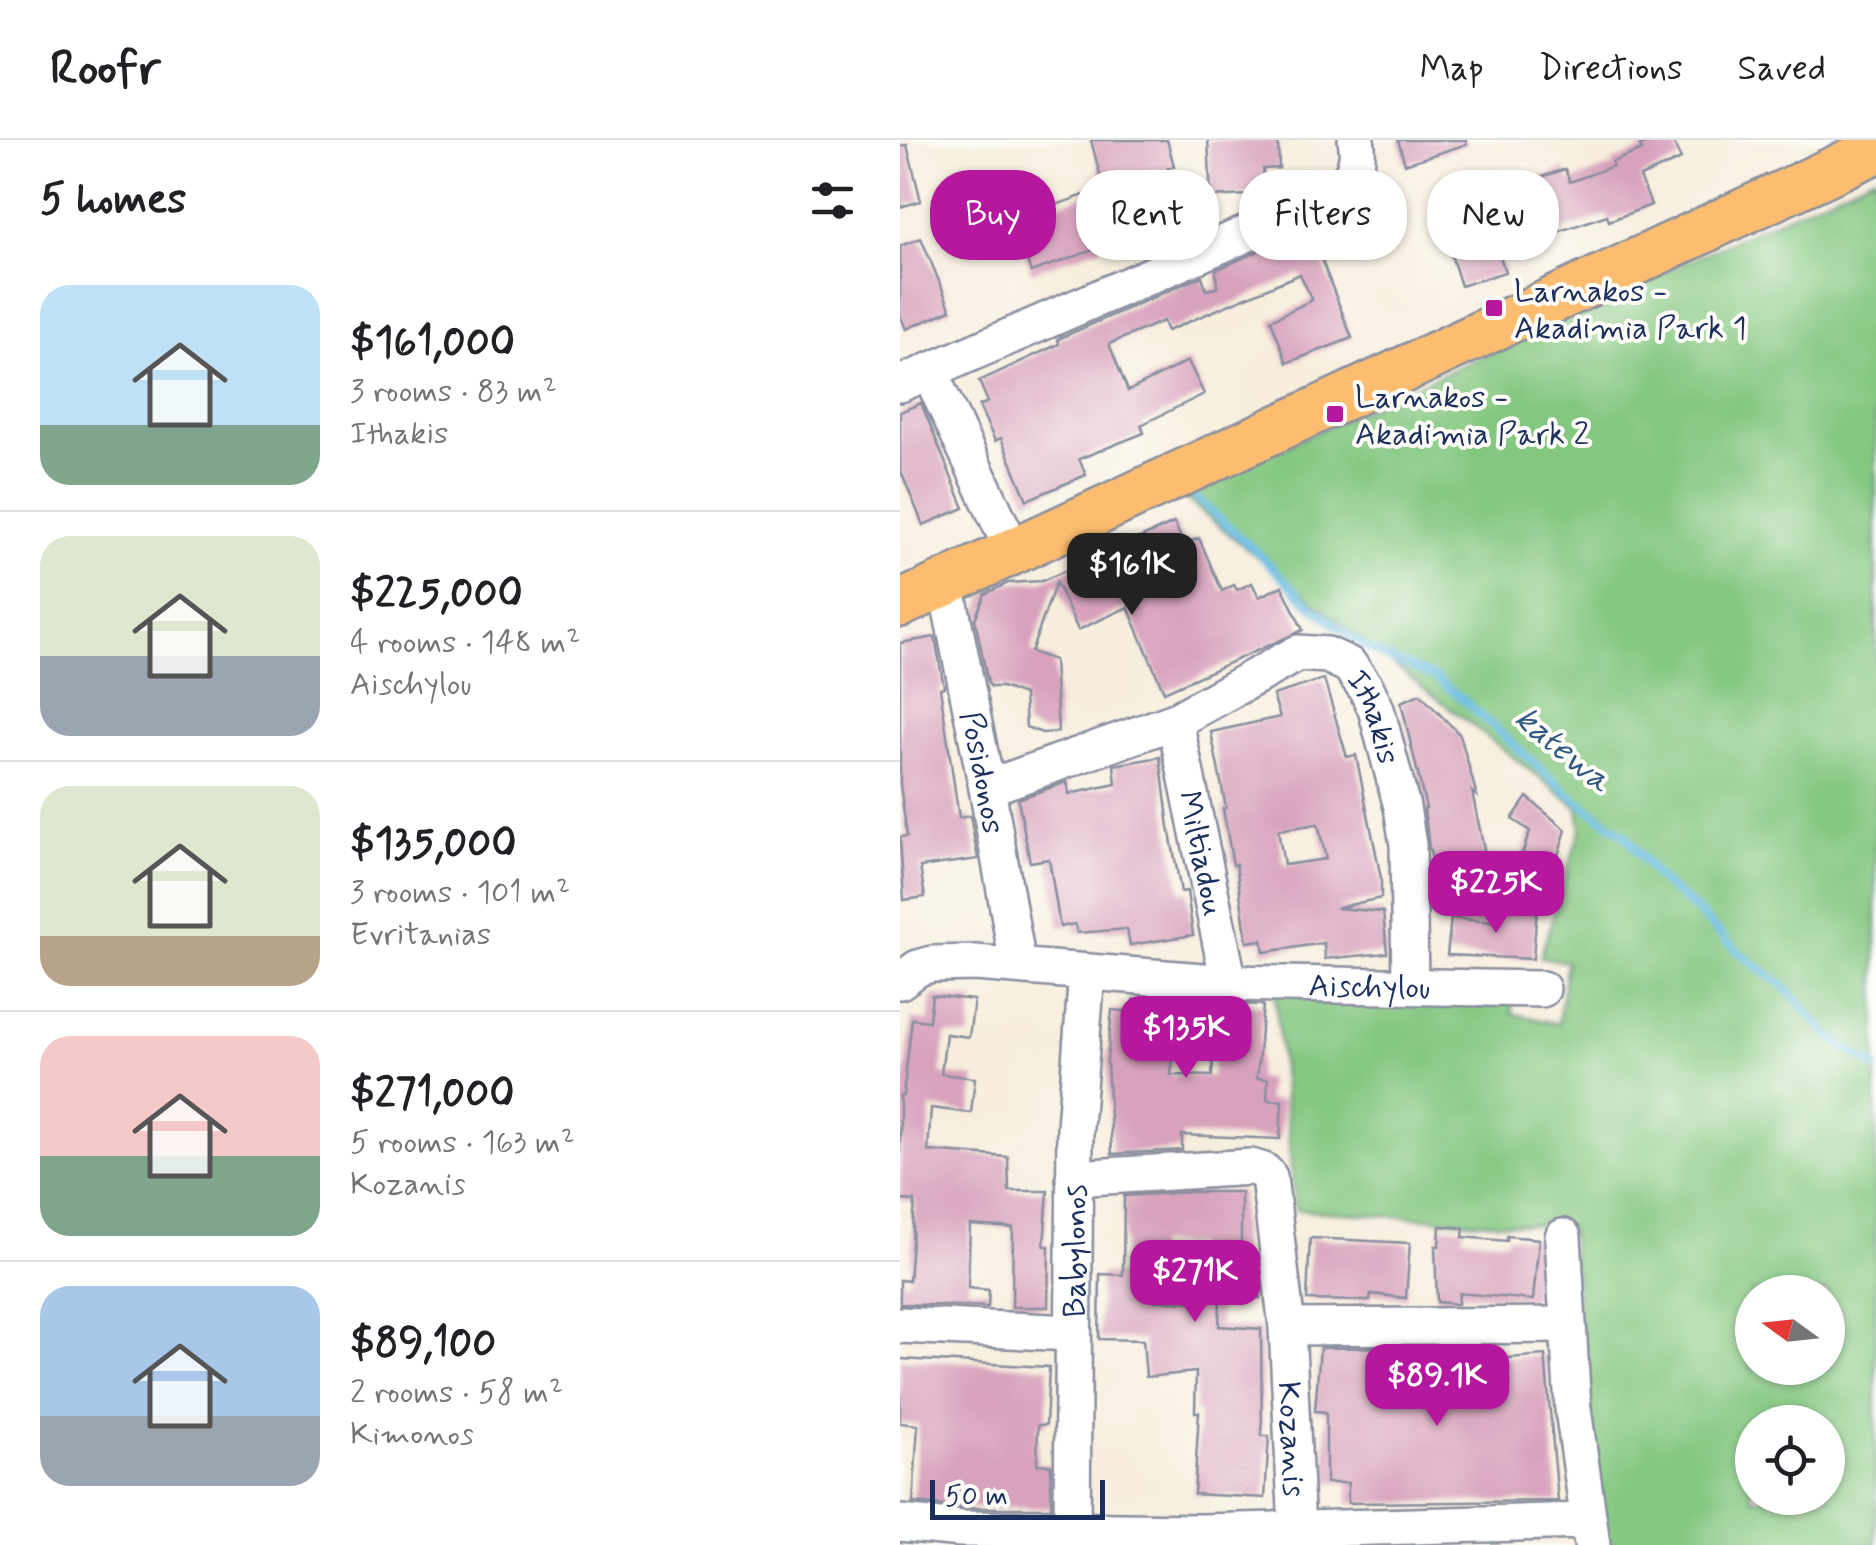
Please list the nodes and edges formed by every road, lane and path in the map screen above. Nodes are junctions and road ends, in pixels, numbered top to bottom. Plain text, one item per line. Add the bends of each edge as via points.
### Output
1 (1356, 140) edge
2 (1876, 150) edge
3 (914, 378) edge
4 (1013, 551) junction
5 (946, 584) junction
6 (900, 604) edge
7 (1175, 721) junction
8 (987, 788) junction
9 (1018, 964) junction
10 (1087, 972) junction
11 (900, 981) edge
12 (1230, 983) junction
13 (1410, 986) junction
14 (1542, 989) dead end
15 (1074, 1178) junction
16 (1562, 1237) dead end
17 (900, 1325) edge
18 (1566, 1325) junction
19 (1287, 1327) junction
20 (1072, 1333) junction
21 (900, 1524) edge
22 (1072, 1529) junction
23 (1298, 1530) junction
24 (1589, 1533) edge
25 (1201, 1538) edge

1 - 3 street via 1353,176 1322,201
2 - 4 main road
3 - 4 street
4 - 5 main road
5 - 6 main road
5 - 8 street, Posidonos
7 - 8 street, Ithakis
7 - 12 street, Miltiadou
7 - 13 street, Ithakis via 1298,654 1327,655 1356,670 1376,710 1402,807
8 - 9 street, Posidonos
9 - 10 street, Aischylou
9 - 11 street, Aischylou via 932,964
10 - 12 street, Aischylou
10 - 15 street, Babylonos
12 - 13 street, Aischylou
13 - 14 street, Aischylou
15 - 19 street, Kozanis via 1264,1171 1272,1189
15 - 20 street, Babylonos
16 - 18 street
17 - 20 street
18 - 19 street
18 - 24 street
19 - 23 street, Kozanis
20 - 22 street, Babylonos
21 - 22 street
22 - 25 street
23 - 24 street
23 - 25 street

